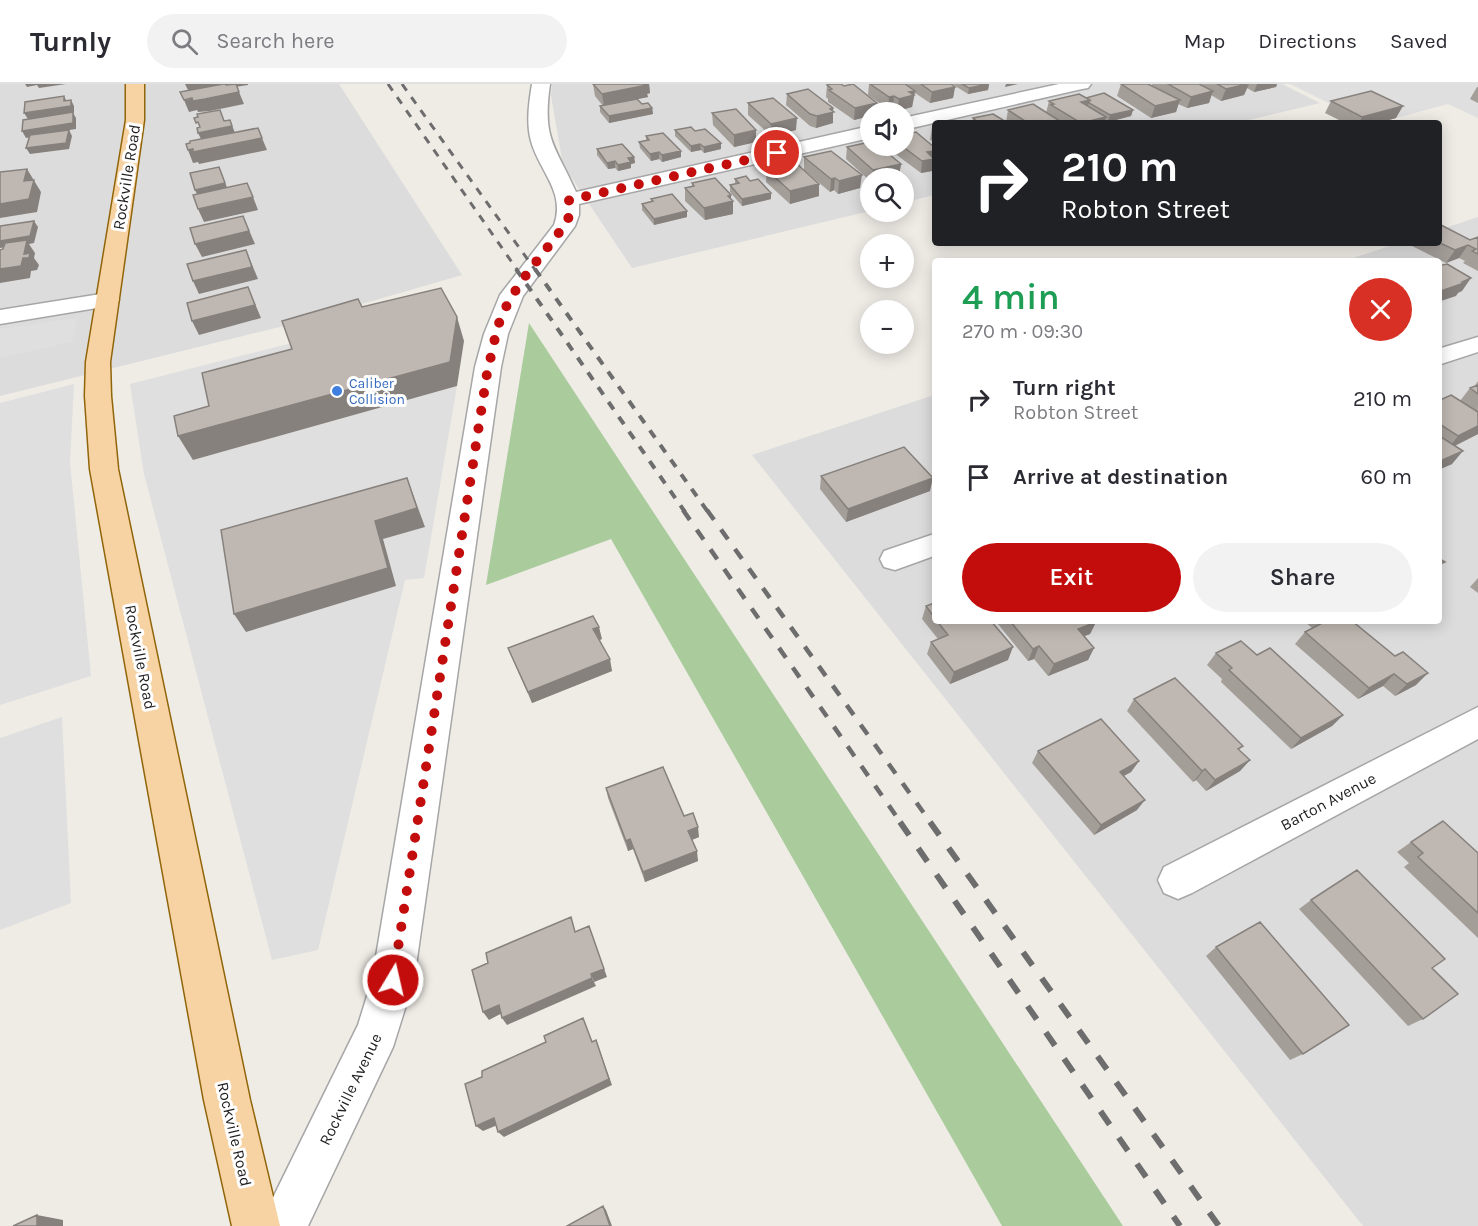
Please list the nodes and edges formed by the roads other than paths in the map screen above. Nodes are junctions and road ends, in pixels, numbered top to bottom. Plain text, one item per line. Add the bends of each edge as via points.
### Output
1 (135, 84) edge
2 (541, 84) edge
3 (1082, 84) edge
4 (914, 122) edge
5 (860, 134) edge
6 (569, 200) junction
7 (107, 300) junction
8 (0, 317) edge
9 (1478, 344) edge
10 (1442, 357) edge
11 (932, 545) edge
12 (895, 559) dead end
13 (1478, 722) edge
14 (1179, 880) dead end
15 (256, 1226) edge
16 (283, 1226) edge

1 - 7 main road, Rockville Road via 135,120
2 - 6 street via 540,138
3 - 4 street
5 - 6 street
6 - 16 street, Rockville Avenue via 570,215 564,226 512,295 495,334 393,980 378,1032
7 - 8 street
7 - 15 main road, Rockville Road via 98,362 104,469 224,1089
9 - 10 street
11 - 12 street
13 - 14 street, Barton Avenue

